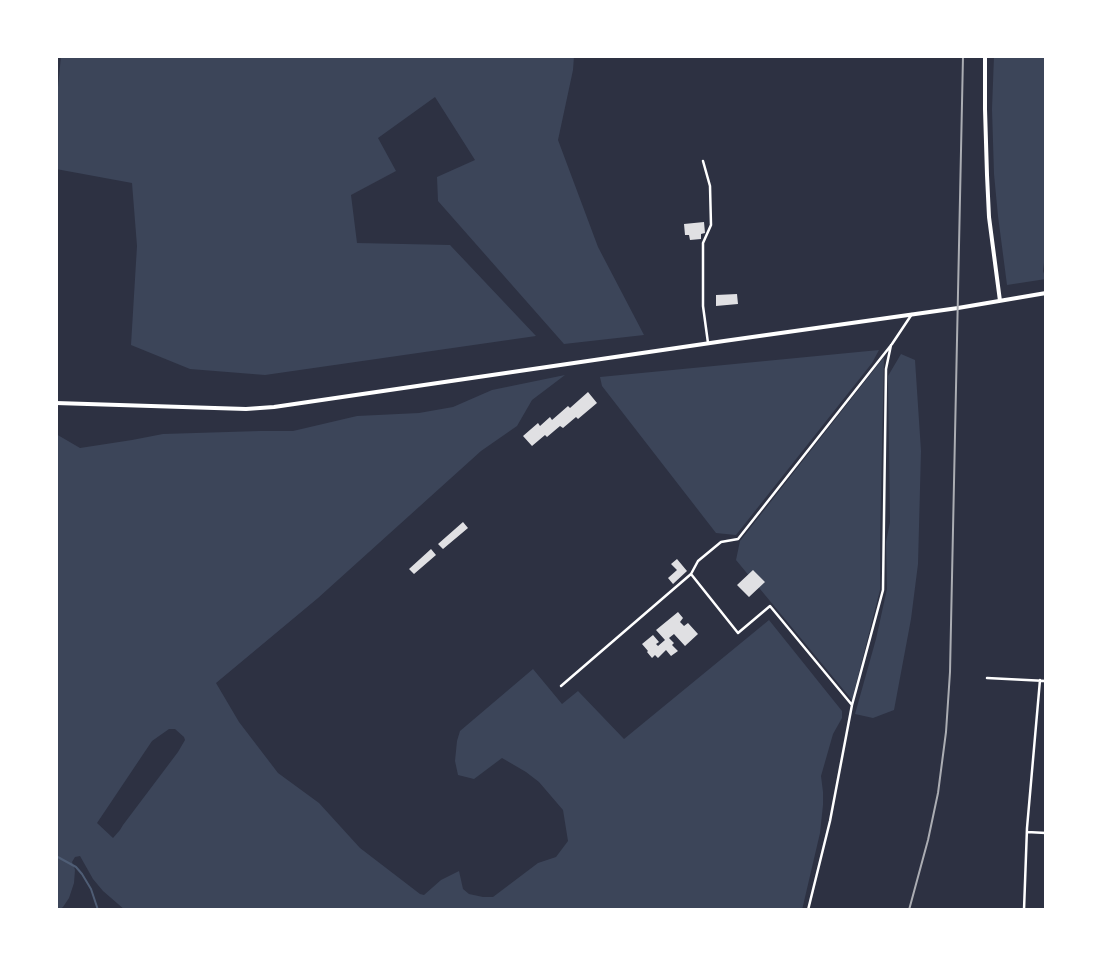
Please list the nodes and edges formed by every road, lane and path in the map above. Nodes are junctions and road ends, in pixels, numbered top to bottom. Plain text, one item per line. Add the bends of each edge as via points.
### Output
1 (985, 56) edge
2 (703, 161) dead end
3 (1046, 293) edge
4 (1000, 301) junction
5 (912, 314) junction
6 (708, 343) junction
7 (892, 344) junction
8 (56, 403) edge
9 (691, 574) junction
10 (987, 678) dead end
11 (1040, 680) junction
12 (1046, 681) edge
13 (561, 686) dead end
14 (852, 705) junction
15 (1027, 832) junction
16 (1046, 833) edge
17 (808, 910) edge
18 (1024, 910) edge

1 - 4 main road via 989,217
2 - 6 street via 710,186 711,225 703,243 703,306
3 - 4 main road
4 - 5 main road
5 - 6 main road
5 - 7 street
6 - 8 main road via 246,409
7 - 9 street via 738,539 721,542 698,561
7 - 14 street via 886,369 883,590
9 - 13 street
9 - 14 street via 738,633 770,606
10 - 11 street
11 - 12 street
11 - 15 street
14 - 17 street via 830,821
15 - 16 street
15 - 18 street

